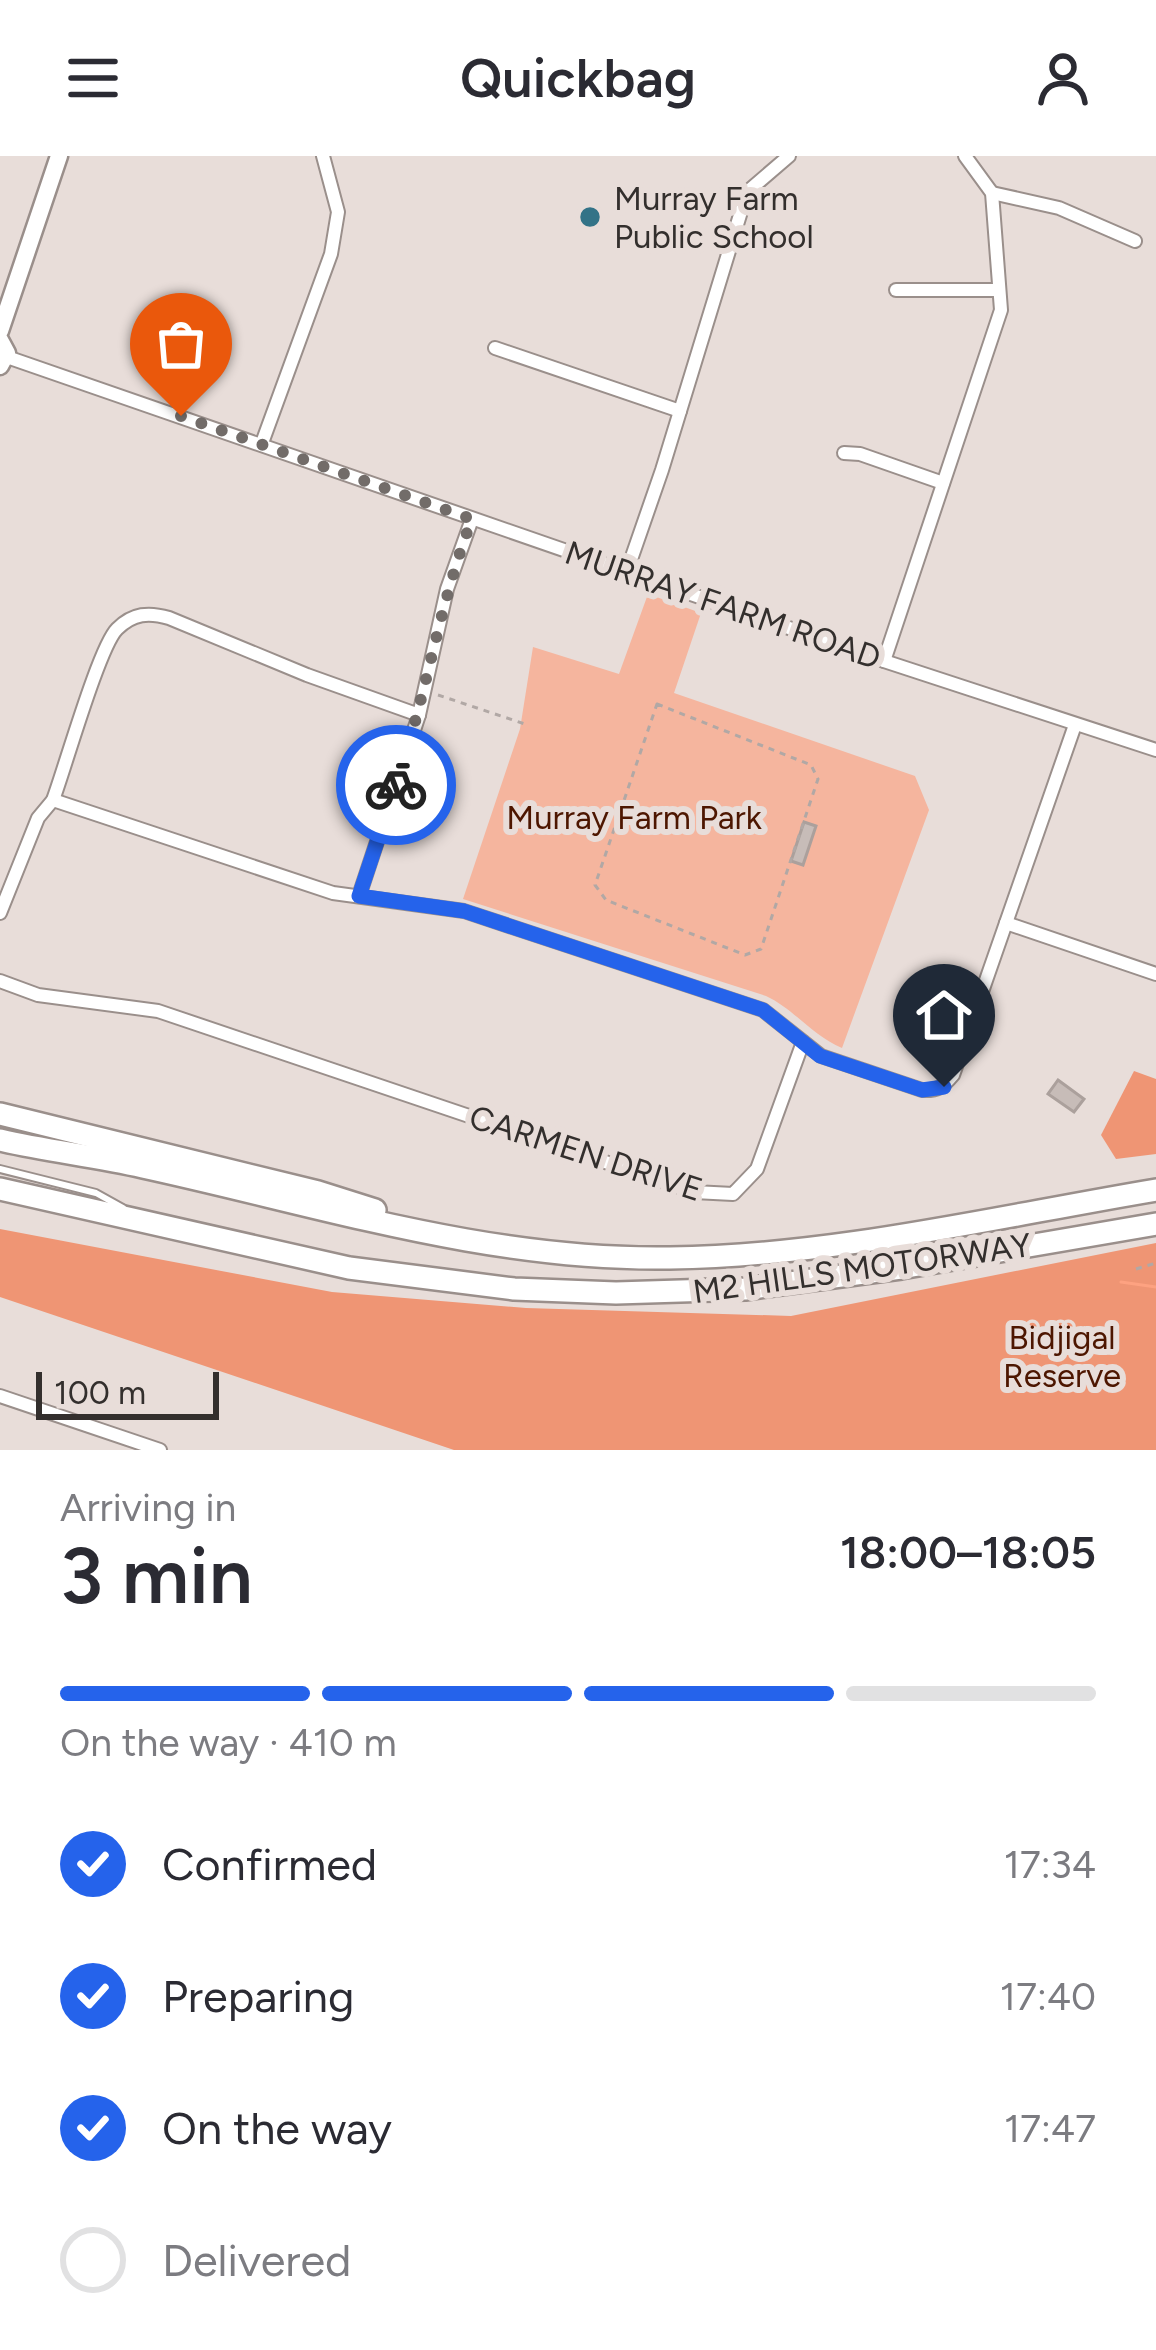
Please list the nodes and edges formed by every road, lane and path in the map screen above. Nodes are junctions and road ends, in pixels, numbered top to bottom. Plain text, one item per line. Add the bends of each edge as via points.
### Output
1 (59, 156) edge
2 (323, 156) edge
3 (789, 156) edge
4 (965, 156) edge
5 (992, 194) junction
6 (1135, 241) dead end
7 (896, 290) dead end
8 (999, 290) junction
9 (0, 331) edge
10 (495, 348) dead end
11 (2, 355) edge
12 (680, 411) junction
13 (262, 443) junction
14 (844, 453) dead end
15 (943, 483) junction
16 (472, 519) junction
17 (627, 572) junction
18 (884, 661) junction
19 (425, 691) junction
20 (657, 704) joint
21 (419, 715) junction
22 (525, 724) dead end
23 (1075, 725) junction
24 (1156, 750) edge
25 (53, 800) junction
26 (4, 893) edge
27 (359, 896) junction
28 (0, 913) edge
29 (1006, 923) junction
30 (1156, 974) edge
31 (0, 981) edge
32 (803, 1042) junction
33 (0, 1114) edge
34 (0, 1144) edge
35 (0, 1169) edge
36 (0, 1189) edge
37 (1156, 1190) edge
38 (0, 1202) edge
39 (147, 1221) junction
40 (1156, 1224) edge
41 (478, 1244) junction
42 (281, 1253) junction
43 (1156, 1263) edge
44 (1136, 1270) dead end
45 (0, 1396) edge
46 (160, 1450) edge

1 - 9 main road
2 - 13 street via 338,212 331,254
3 - 12 street via 747,191
4 - 5 street
5 - 6 street via 1059,208
5 - 8 street
7 - 8 street
8 - 15 street via 1000,310
10 - 12 street
11 - 13 street, MURRAY FARM ROAD
12 - 17 street
13 - 16 street, MURRAY FARM ROAD
14 - 15 street
15 - 18 street
16 - 17 street, MURRAY FARM ROAD
16 - 19 street
17 - 18 street, MURRAY FARM ROAD
18 - 23 street, MURRAY FARM ROAD
19 - 21 street
19 - 22 path
20 - 20 path via 595,885 606,900 745,955 761,949 818,779 811,765
21 - 25 street via 142,614 110,639
21 - 27 street
23 - 24 street, MURRAY FARM ROAD
23 - 29 street
25 - 26 street
25 - 27 street
26 - 28 street
27 - 32 street via 464,911 763,1010
29 - 30 street
29 - 32 street via 944,1087 922,1090 820,1056
31 - 32 street, CARMEN DRIVE via 38,995 158,1012 714,1195 733,1194 757,1169
33 - 41 highway, M2 HILLS MOTORWAY via 318,1192
34 - 41 highway, M2 HILLS MOTORWAY via 139,1166
35 - 39 lane via 96,1193
36 - 39 highway, M2 HILLS MOTORWAY
37 - 41 highway, M2 HILLS MOTORWAY via 821,1249 671,1258
38 - 42 highway via 226,1252
39 - 42 highway, M2 HILLS MOTORWAY
40 - 42 highway, M2 HILLS MOTORWAY via 745,1289 514,1289
43 - 44 path
45 - 46 street

